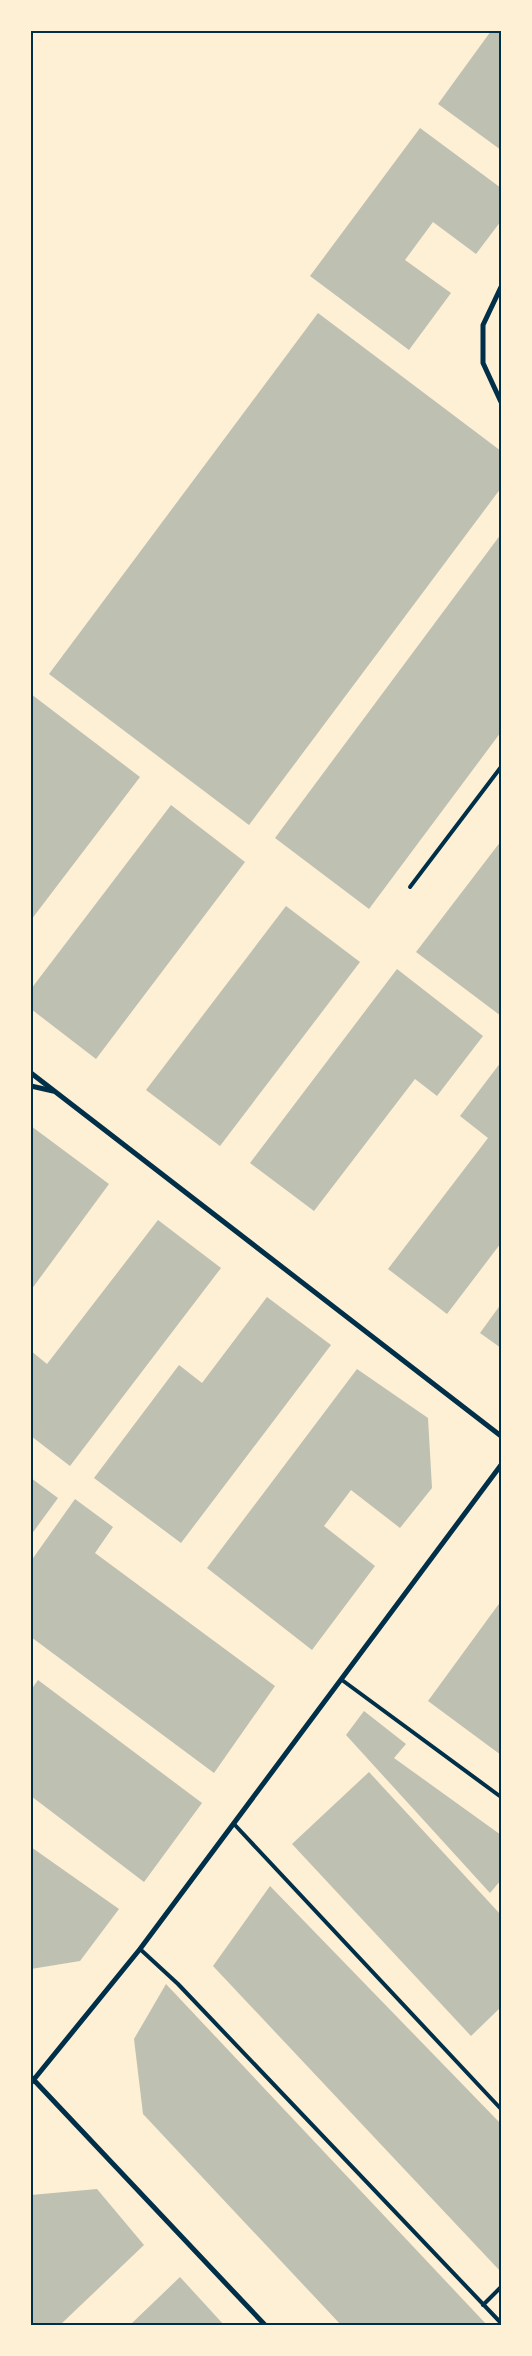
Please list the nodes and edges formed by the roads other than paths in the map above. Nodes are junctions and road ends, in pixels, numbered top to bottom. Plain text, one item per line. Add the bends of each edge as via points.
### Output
1 (501, 287) edge
2 (501, 402) edge
3 (501, 767) edge
4 (410, 887) dead end
5 (31, 1073) edge
6 (31, 1086) edge
7 (53, 1091) junction
8 (501, 1436) edge
9 (501, 1464) edge
10 (342, 1680) junction
11 (501, 1797) edge
12 (234, 1824) junction
13 (140, 1949) junction
14 (32, 2080) edge
15 (501, 2109) edge
16 (501, 2288) edge
17 (483, 2304) junction
18 (501, 2323) edge
19 (265, 2325) edge

1 - 2 street via 483,325 483,364
3 - 4 lane
5 - 7 street
6 - 7 street
7 - 8 street
9 - 10 street
10 - 11 lane
10 - 12 street
12 - 13 street
12 - 15 lane
13 - 14 street
13 - 17 lane via 178,1984
14 - 19 street
16 - 17 lane
17 - 18 lane

